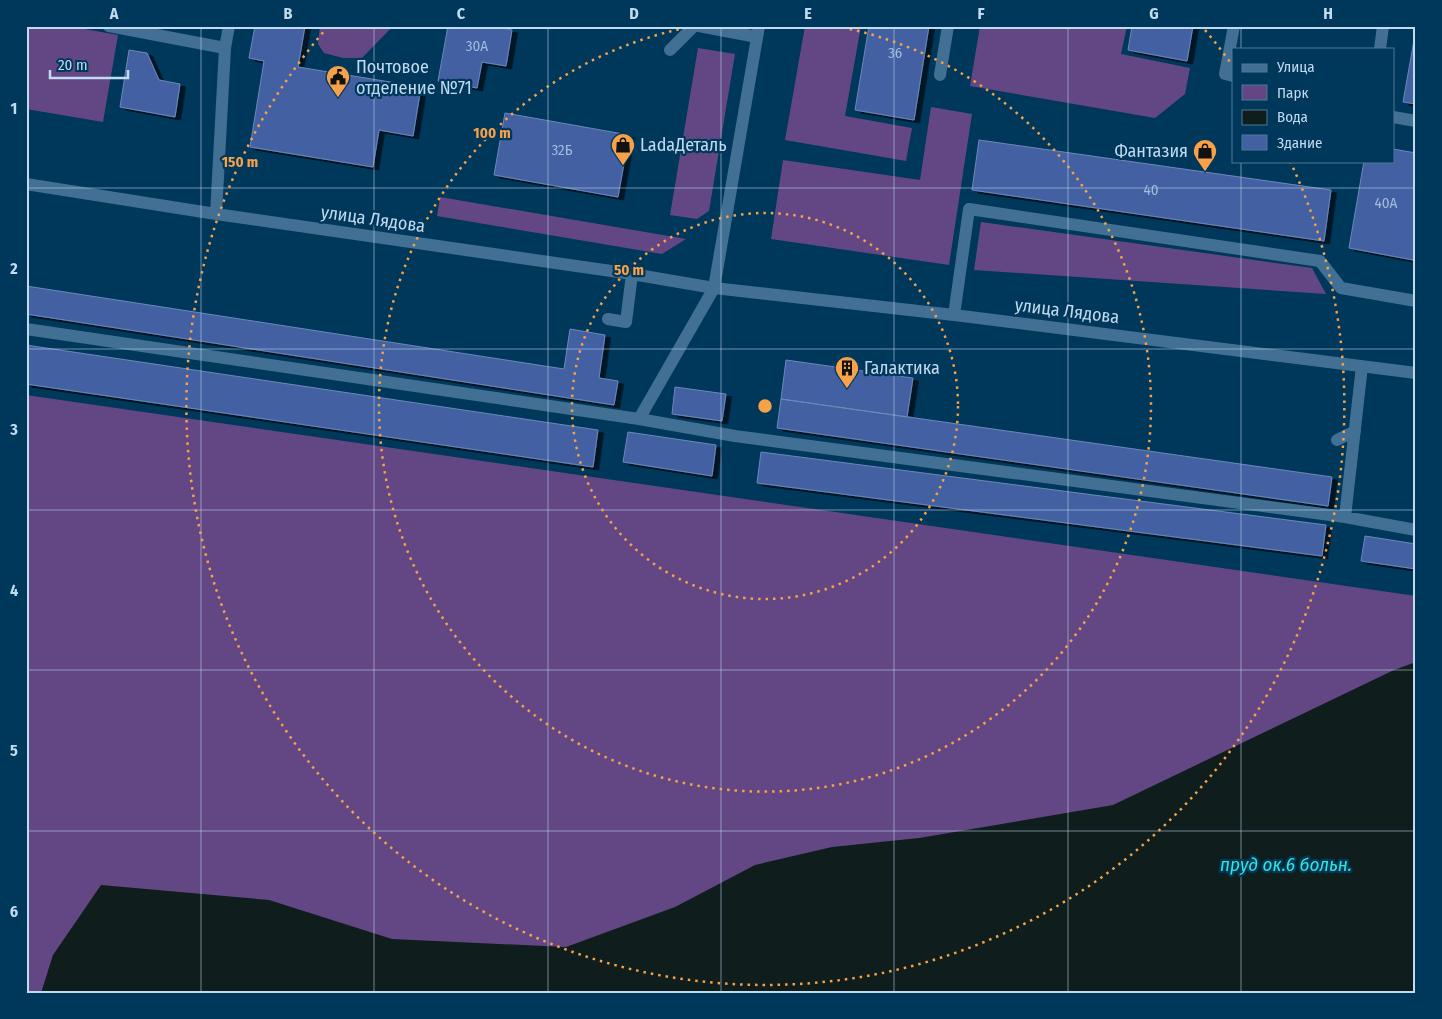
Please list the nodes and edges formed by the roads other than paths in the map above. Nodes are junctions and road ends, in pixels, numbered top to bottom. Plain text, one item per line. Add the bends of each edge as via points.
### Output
1 (109, 26) edge
2 (229, 26) edge
3 (694, 26) edge
4 (699, 26) edge
5 (948, 26) edge
6 (1234, 26) edge
7 (1384, 26) edge
8 (758, 32) edge
9 (225, 48) junction
10 (1380, 48) edge
11 (670, 50) dead end
12 (940, 75) dead end
13 (1232, 76) edge
14 (1394, 117) edge
15 (1416, 122) edge
16 (26, 184) edge
17 (216, 214) junction
18 (632, 274) junction
19 (714, 288) junction
20 (1416, 301) edge
21 (954, 315) junction
22 (608, 319) dead end
23 (26, 329) edge
24 (1362, 366) junction
25 (1416, 373) edge
26 (639, 419) junction
27 (1355, 431) junction
28 (1337, 440) dead end
29 (1345, 516) junction
30 (1416, 530) edge

1 - 9 street
2 - 9 street
3 - 11 street
4 - 8 street
5 - 12 street
6 - 13 street via 1225,74
7 - 10 street
8 - 19 street
9 - 17 street
14 - 15 street
16 - 17 street, улица Лядова
17 - 18 street, улица Лядова
18 - 19 street, улица Лядова
18 - 22 street via 626,322
19 - 21 street, улица Лядова
19 - 26 street
20 - 21 street via 1341,288 1320,261 969,209
21 - 24 street, улица Лядова
23 - 26 street
24 - 25 street, улица Лядова
24 - 27 street
26 - 29 street via 735,436
27 - 28 street
27 - 29 street
29 - 30 street

